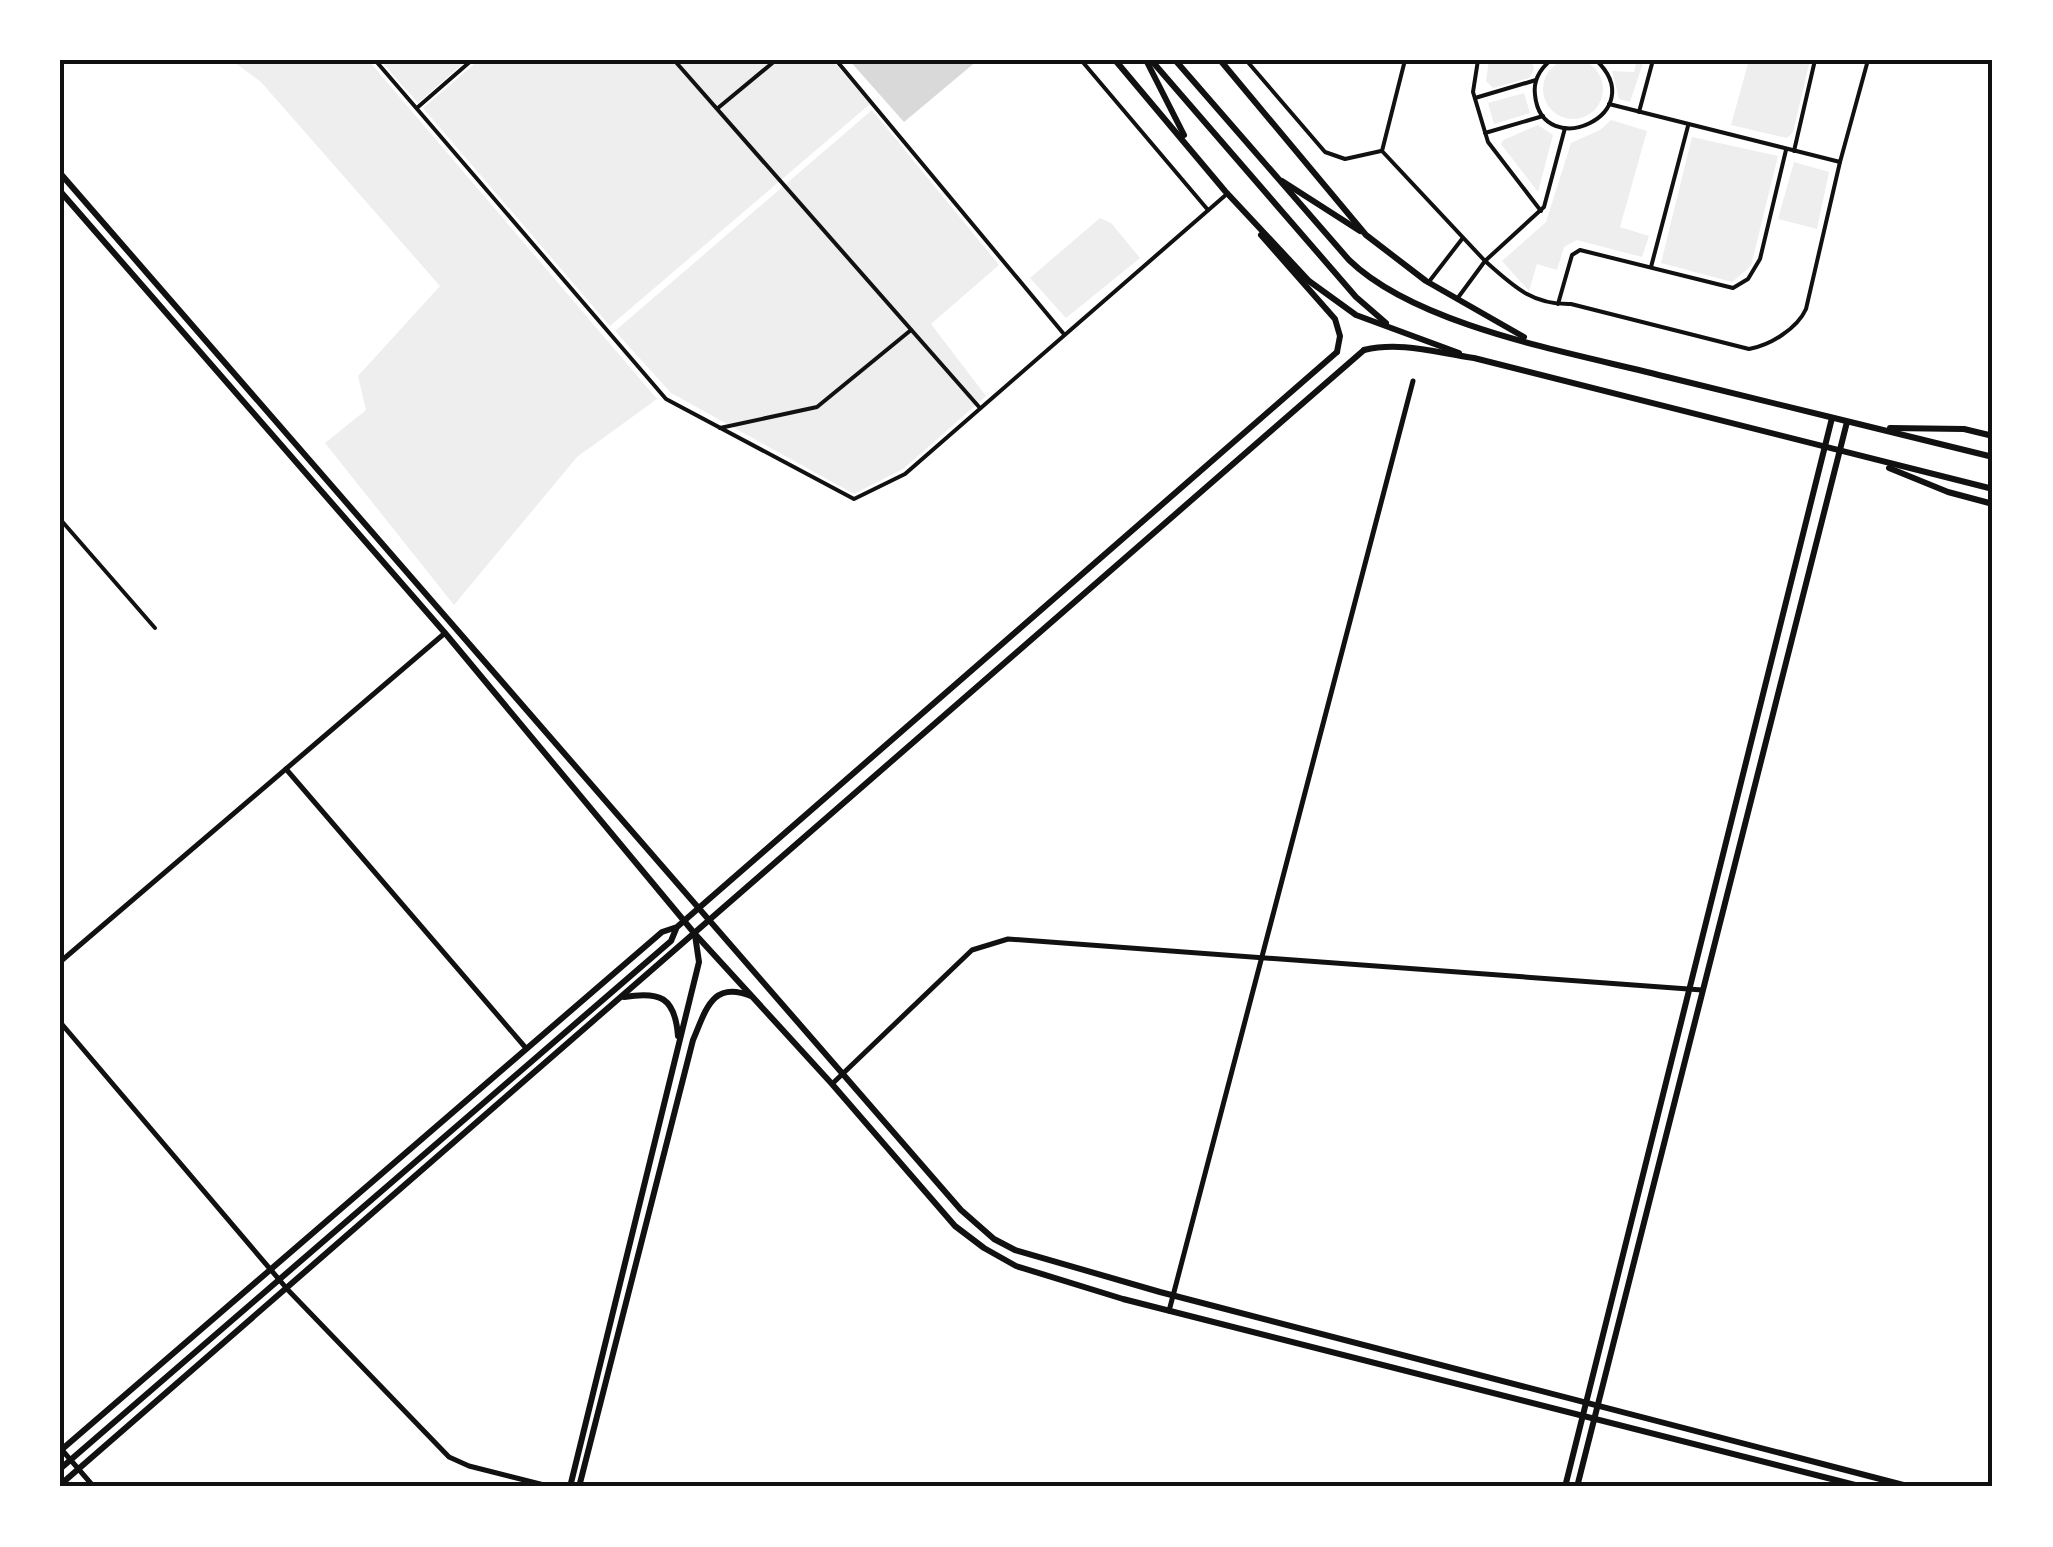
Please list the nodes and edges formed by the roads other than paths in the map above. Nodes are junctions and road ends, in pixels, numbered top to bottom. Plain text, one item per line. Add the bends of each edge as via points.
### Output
1 (375, 60) edge
2 (472, 60) edge
3 (674, 60) edge
4 (776, 60) edge
5 (836, 60) edge
6 (1081, 60) edge
7 (1116, 60) edge
8 (1148, 60) edge
9 (1176, 60) edge
10 (1220, 60) edge
11 (1246, 60) edge
12 (1406, 60) edge
13 (1478, 60) edge
14 (1596, 60) edge
15 (1653, 60) edge
16 (1815, 60) edge
17 (1868, 60) edge
18 (1547, 61) edge
19 (1536, 80) junction
20 (1474, 98) junction
21 (1609, 104) junction
22 (418, 108) junction
23 (717, 109) junction
24 (1639, 112) junction
25 (1544, 115) junction
26 (1688, 126) junction
27 (1565, 128) junction
28 (1485, 133) junction
29 (1189, 146) junction
30 (1786, 150) junction
31 (1382, 151) junction
32 (1794, 151) junction
33 (1840, 162) junction
34 (60, 174) edge
35 (1274, 176) junction
36 (60, 191) edge
37 (1228, 194) junction
38 (1239, 206) junction
39 (1208, 210) junction
40 (1541, 212) junction
41 (1366, 234) junction
42 (1463, 238) junction
43 (1486, 261) junction
44 (1650, 266) junction
45 (1428, 282) junction
46 (1458, 299) junction
47 (1558, 304) junction
48 (911, 330) junction
49 (1396, 330) junction
50 (1064, 335) junction
51 (1538, 345) junction
52 (1474, 358) junction
53 (1413, 381) dead end
54 (980, 408) junction
55 (1832, 418) junction
56 (1847, 422) junction
57 (720, 428) junction
58 (1878, 428) junction
59 (1993, 436) edge
60 (1824, 447) junction
61 (1839, 450) junction
62 (1993, 457) edge
63 (1870, 460) junction
64 (1993, 489) edge
65 (1993, 504) edge
66 (60, 519) edge
67 (155, 628) dead end
68 (445, 632) junction
69 (286, 769) junction
70 (696, 908) junction
71 (684, 921) junction
72 (708, 922) junction
73 (677, 928) junction
74 (695, 934) junction
75 (1262, 956) junction
76 (60, 962) edge
77 (1692, 988) junction
78 (1702, 990) junction
79 (752, 996) junction
80 (622, 997) junction
81 (60, 1022) edge
82 (524, 1047) junction
83 (677, 1052) junction
84 (842, 1074) junction
85 (832, 1084) junction
86 (270, 1270) junction
87 (279, 1280) junction
88 (288, 1290) junction
89 (1173, 1296) junction
90 (1169, 1311) junction
91 (1586, 1404) junction
92 (1597, 1406) junction
93 (1584, 1415) junction
94 (1594, 1418) junction
95 (60, 1450) edge
96 (70, 1460) junction
97 (60, 1469) edge
98 (79, 1469) junction
99 (60, 1485) edge
100 (94, 1487) edge
101 (552, 1487) edge
102 (570, 1487) edge
103 (578, 1487) edge
104 (1565, 1487) edge
105 (1576, 1487) edge
106 (1863, 1487) edge
107 (1911, 1487) edge

1 - 22 street
2 - 22 street
3 - 23 street
4 - 23 street
5 - 50 street
6 - 39 street
7 - 29 main road
8 - 29 main road
8 - 49 main road via 1356,297
9 - 35 main road
10 - 41 main road
11 - 31 street via 1325,152 1345,159
12 - 31 street
13 - 20 street
14 - 21 street via 1610,78
15 - 24 street
16 - 32 street
17 - 33 street
18 - 19 street
19 - 20 street
19 - 25 street
20 - 28 street
21 - 24 street
21 - 27 street via 1596,121
22 - 57 street via 666,399
23 - 48 street
24 - 26 street
25 - 27 street
25 - 28 street
26 - 30 street
26 - 44 street
27 - 40 street
28 - 40 street
29 - 37 main road
30 - 32 street
30 - 44 street via 1760,259 1748,279 1733,288
31 - 42 street
32 - 33 street
33 - 47 street via 1806,310 1800,323 1759,347
34 - 70 main road
35 - 41 main road
35 - 51 main road via 1383,289 1430,312
36 - 68 main road
37 - 38 main road
37 - 39 street
38 - 49 main road via 1338,304
38 - 70 main road via 1336,319 1337,352
39 - 50 street
40 - 43 street
41 - 45 main road
42 - 43 street
42 - 45 street
43 - 46 street
43 - 47 street via 1528,297
44 - 47 street via 1580,250 1572,254
45 - 46 main road
46 - 51 main road
48 - 54 street
48 - 57 street via 817,407
49 - 52 main road
50 - 54 street
51 - 55 main road
52 - 60 main road
52 - 72 main road via 1401,346 1364,350
53 - 75 street
54 - 57 street via 905,474 854,499
55 - 56 main road
55 - 60 main road
56 - 58 main road
56 - 61 main road
58 - 59 main road
58 - 62 main road
60 - 61 main road
60 - 77 main road
61 - 63 main road
61 - 78 main road
63 - 64 main road
63 - 65 main road
66 - 67 street
68 - 69 street
68 - 71 main road
69 - 76 street
69 - 82 street
70 - 71 main road
70 - 72 main road
71 - 73 main road
71 - 74 main road
72 - 74 main road
72 - 84 main road
73 - 82 main road via 662,932
73 - 87 main road via 671,941
74 - 79 main road
74 - 80 main road
74 - 83 main road via 699,962
75 - 77 street
75 - 84 street via 990,942 972,950
75 - 89 street
77 - 78 street
77 - 91 main road
78 - 92 main road
79 - 85 main road
79 - 103 main road via 720,993 693,1040
80 - 83 main road via 654,994 666,1002 676,1022
80 - 88 main road
81 - 86 street
82 - 86 main road
83 - 102 main road
84 - 85 street
84 - 89 main road via 994,1239
85 - 90 main road via 945,1215 984,1248 1016,1266
86 - 87 street
86 - 95 main road
87 - 88 street
87 - 96 main road
88 - 98 main road
88 - 101 street via 448,1457
89 - 90 street
89 - 91 main road
90 - 93 main road
91 - 92 main road
91 - 93 main road
92 - 94 main road
92 - 107 main road
93 - 94 main road
93 - 104 main road
94 - 105 main road
94 - 106 main road
95 - 96 street
96 - 97 main road
96 - 98 street
98 - 99 main road
98 - 100 street

